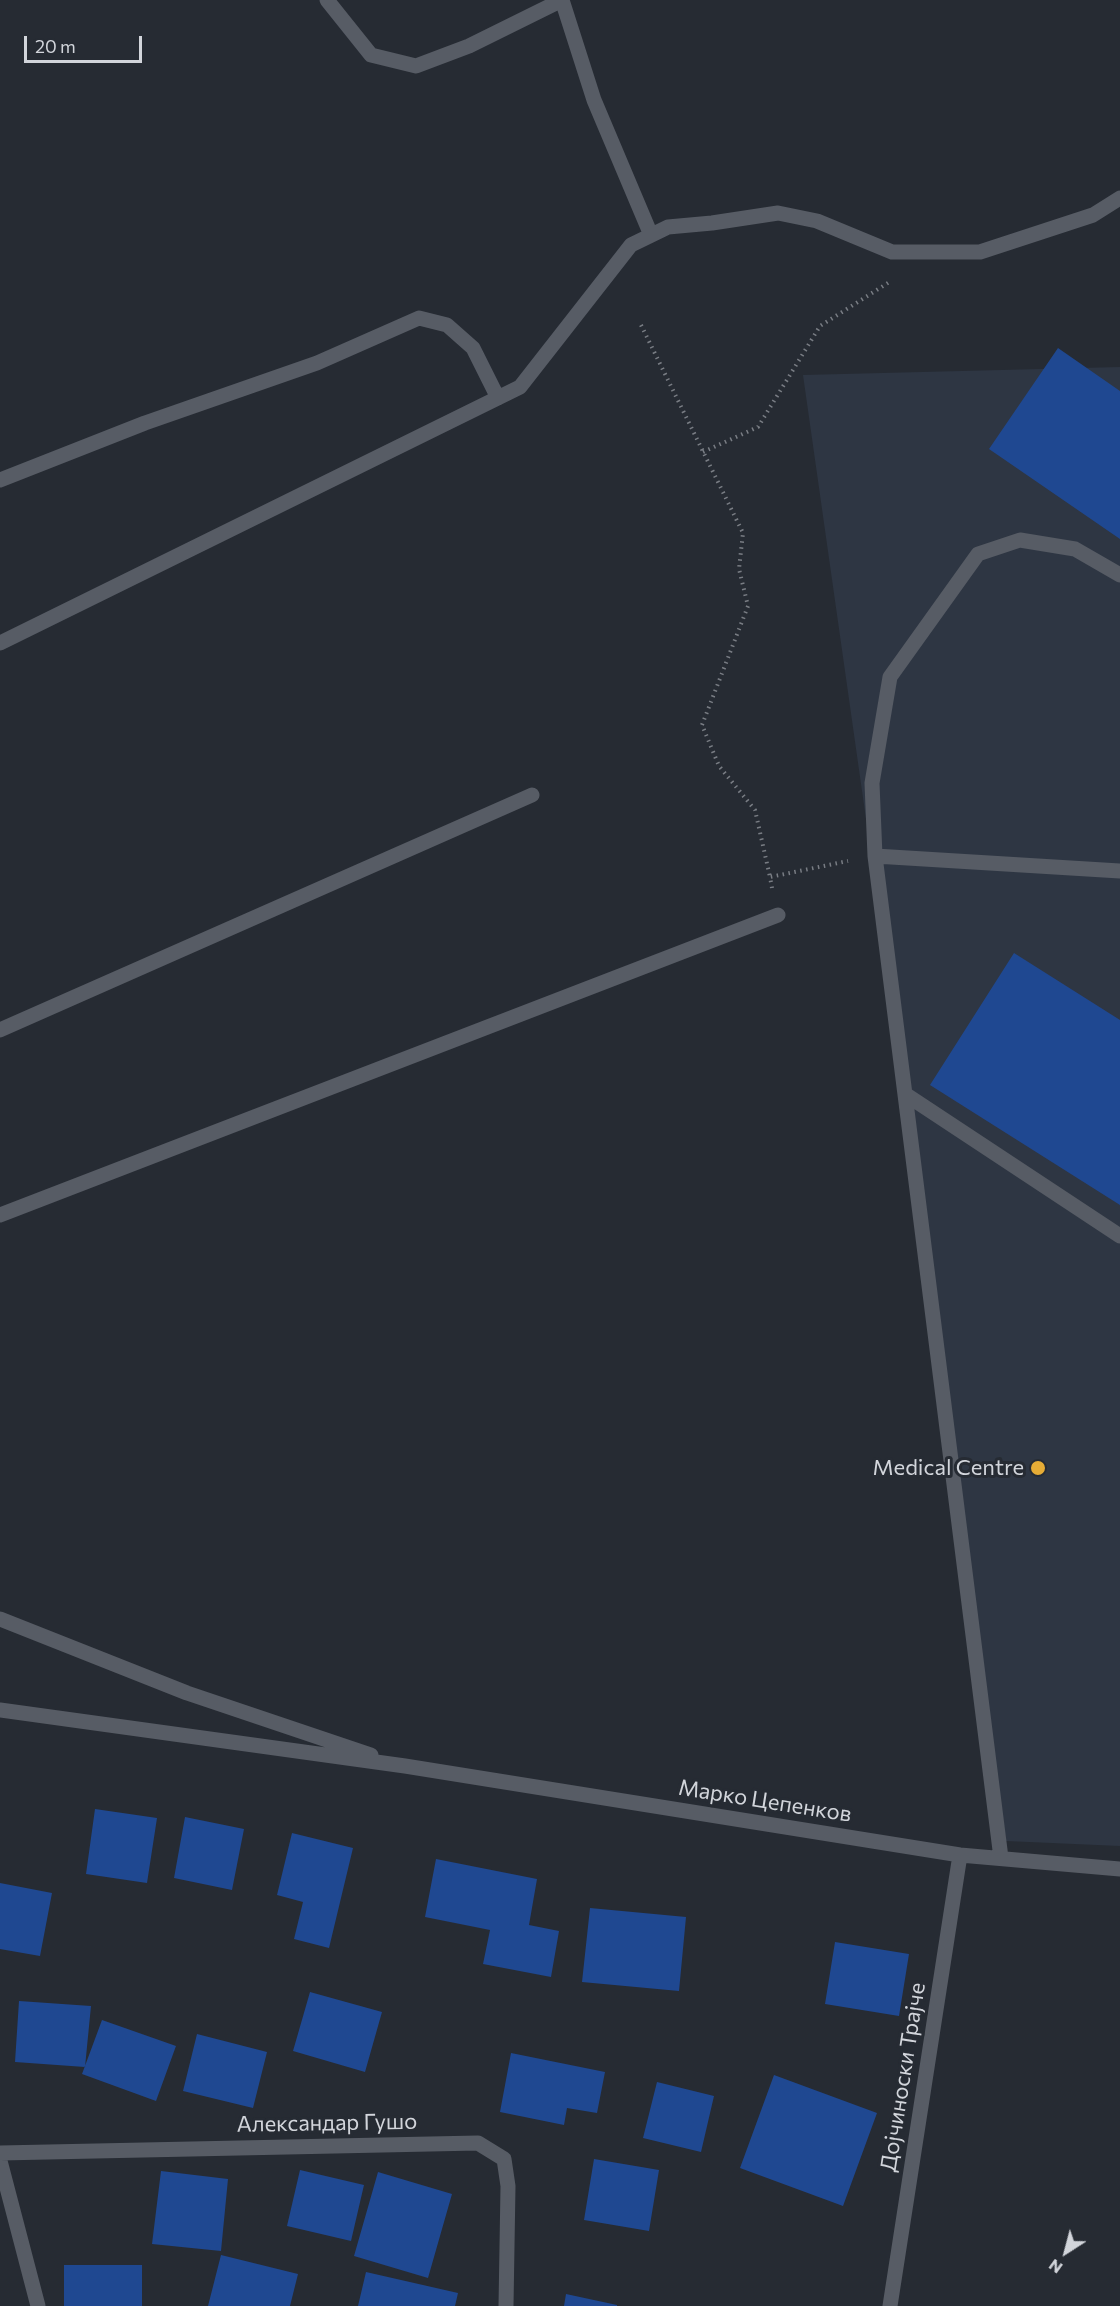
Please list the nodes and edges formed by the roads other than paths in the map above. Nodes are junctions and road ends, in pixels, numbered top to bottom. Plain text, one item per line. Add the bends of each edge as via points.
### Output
1 (327, 0) edge
2 (562, 0) edge
3 (1120, 198) edge
4 (651, 235) junction
5 (498, 398) junction
6 (0, 480) edge
7 (1120, 575) edge
8 (0, 643) edge
9 (532, 795) dead end
10 (875, 855) junction
11 (1120, 871) edge
12 (778, 915) road end
13 (0, 1030) edge
14 (905, 1094) junction
15 (0, 1215) edge
16 (1120, 1236) edge
17 (0, 1619) edge
18 (0, 1710) edge
19 (405, 1766) junction
20 (960, 1855) junction
21 (1001, 1858) junction
22 (1120, 1869) edge
23 (0, 2153) edge
24 (0, 2161) edge
25 (38, 2306) edge
26 (506, 2306) edge
27 (890, 2306) edge

1 - 2 street via 371,55 416,66 469,46
2 - 4 street via 594,100
3 - 4 street via 1093,215 980,252 892,252 817,221 778,213 668,227
4 - 5 street via 631,245 520,387
5 - 6 street via 473,348 447,325 419,318 317,363 145,423
5 - 8 street
7 - 10 street via 1075,549 1020,540 978,554 890,677 872,783
9 - 13 street
10 - 11 street
10 - 14 street
12 - 15 street
14 - 16 street
14 - 21 street
17 - 19 street via 187,1693
18 - 19 street
19 - 20 street, Марко Цепенков
20 - 21 street, Марко Цепенков
20 - 27 street, Дојчиноски Трајче
21 - 22 street, Марко Цепенков
23 - 26 street, Александар Гушо via 478,2143 504,2159 508,2186
24 - 25 street

